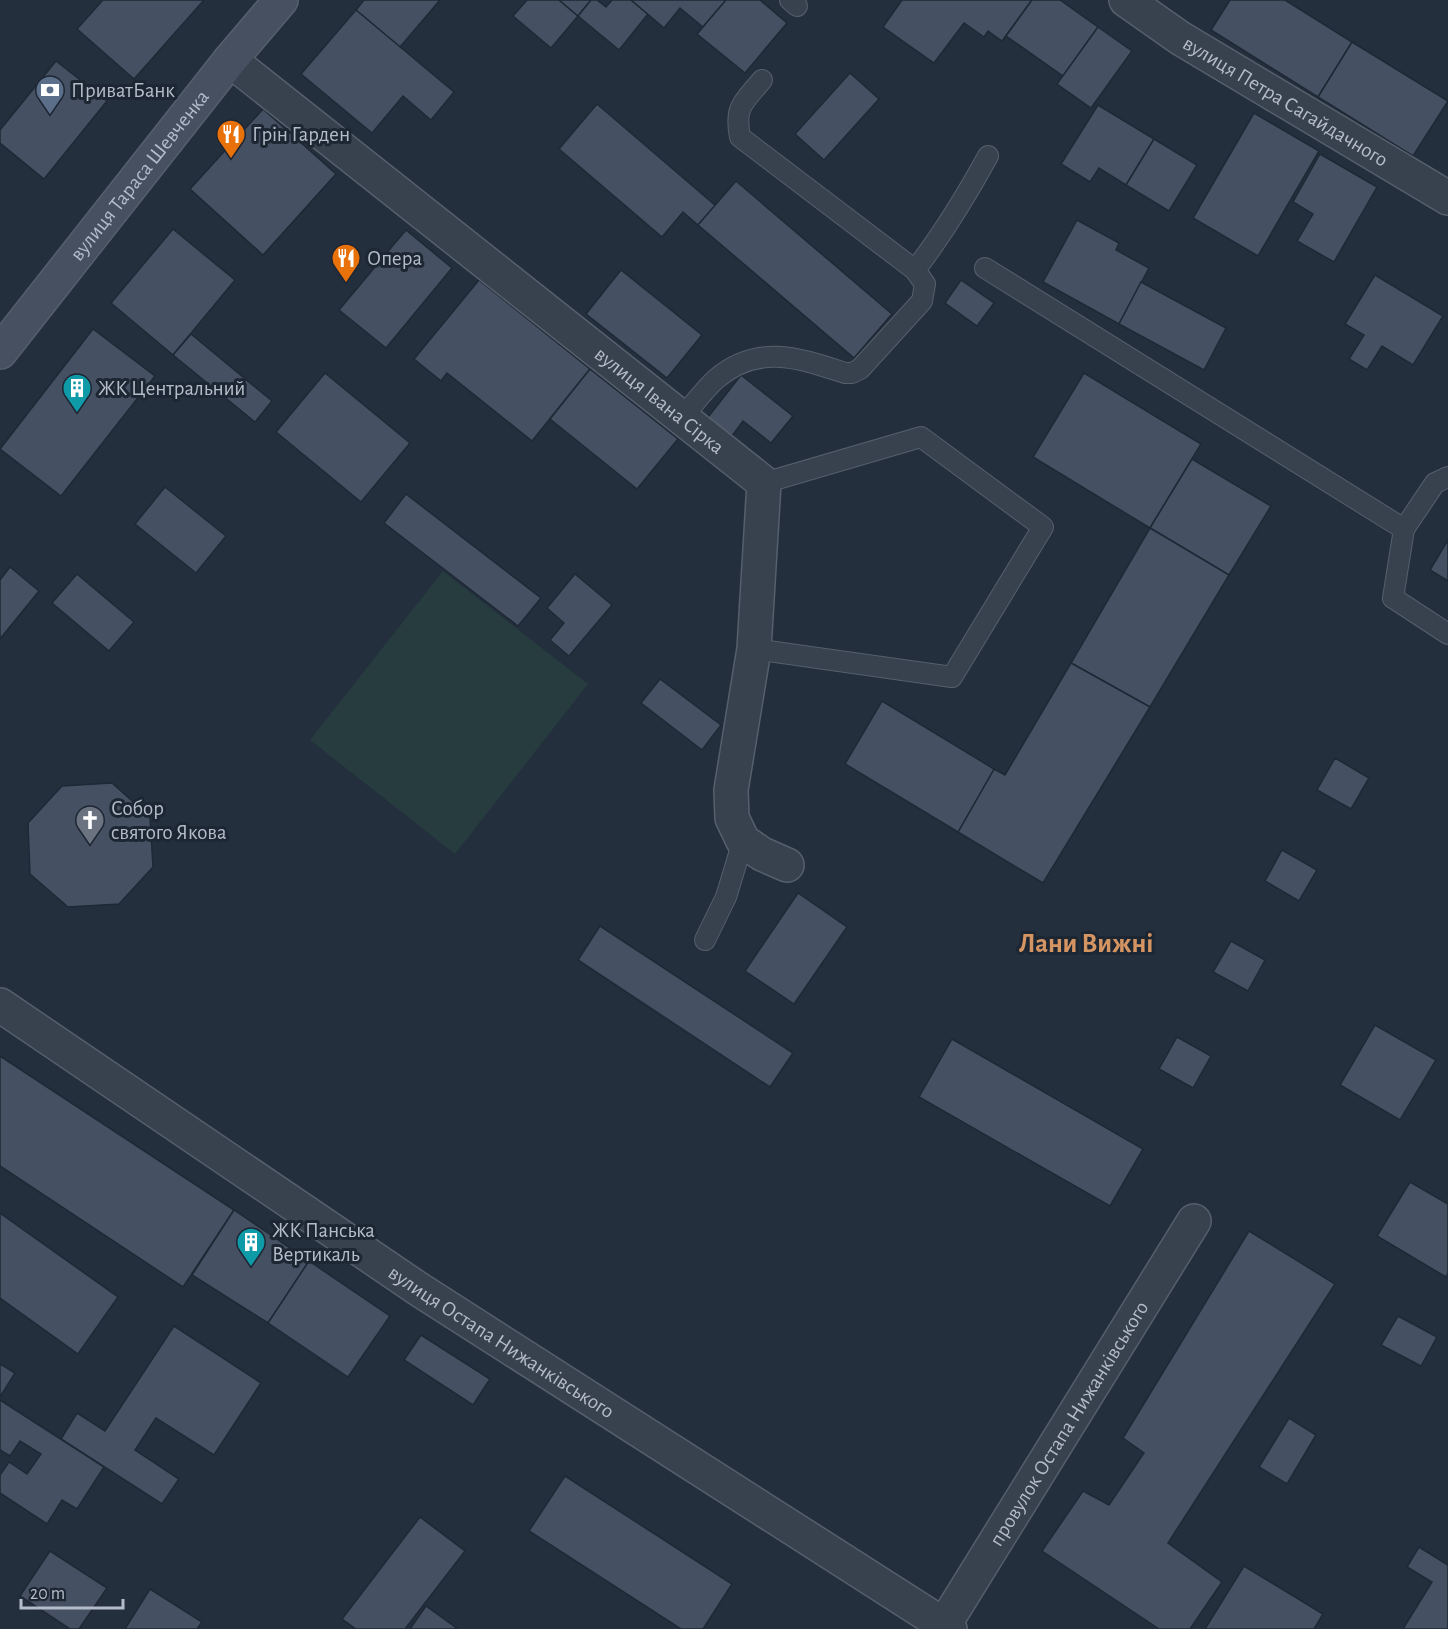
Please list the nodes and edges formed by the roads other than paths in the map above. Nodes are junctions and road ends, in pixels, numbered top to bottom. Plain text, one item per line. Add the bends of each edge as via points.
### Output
1 (281, 0) edge
2 (1126, 0) edge
3 (230, 60) junction
4 (762, 80) dead end
5 (988, 156) dead end
6 (1448, 198) edge
7 (985, 268) dead end
8 (915, 270) junction
9 (2, 345) edge
10 (682, 418) junction
11 (1448, 477) edge
12 (764, 483) junction
13 (1404, 529) junction
14 (1448, 634) edge
15 (754, 649) junction
16 (743, 841) junction
17 (787, 865) dead end
18 (705, 940) dead end
19 (0, 1005) edge
20 (1194, 1221) dead end
21 (947, 1627) edge

1 - 3 main road, вулиця Тараса Шевченка
2 - 6 street, вулиця Петра Сагайдачного via 1180,38
3 - 9 main road, вулиця Тараса Шевченка
3 - 10 street, вулиця Івана Сірка
4 - 8 lane via 740,107 740,136
5 - 8 lane via 965,198
7 - 13 lane
8 - 10 lane via 925,284 922,301 860,369 845,373 787,356 745,362 716,379
10 - 12 street, вулиця Івана Сірка
11 - 13 lane via 1435,483
12 - 15 street
12 - 15 lane via 921,437 1043,527 952,677
13 - 14 lane via 1393,598
15 - 16 street via 732,790 732,818
16 - 17 street
16 - 18 lane via 726,897
19 - 21 street, вулиця Остапа Нижанківського via 420,1290
20 - 21 street, провулок Остапа Нижанківського

